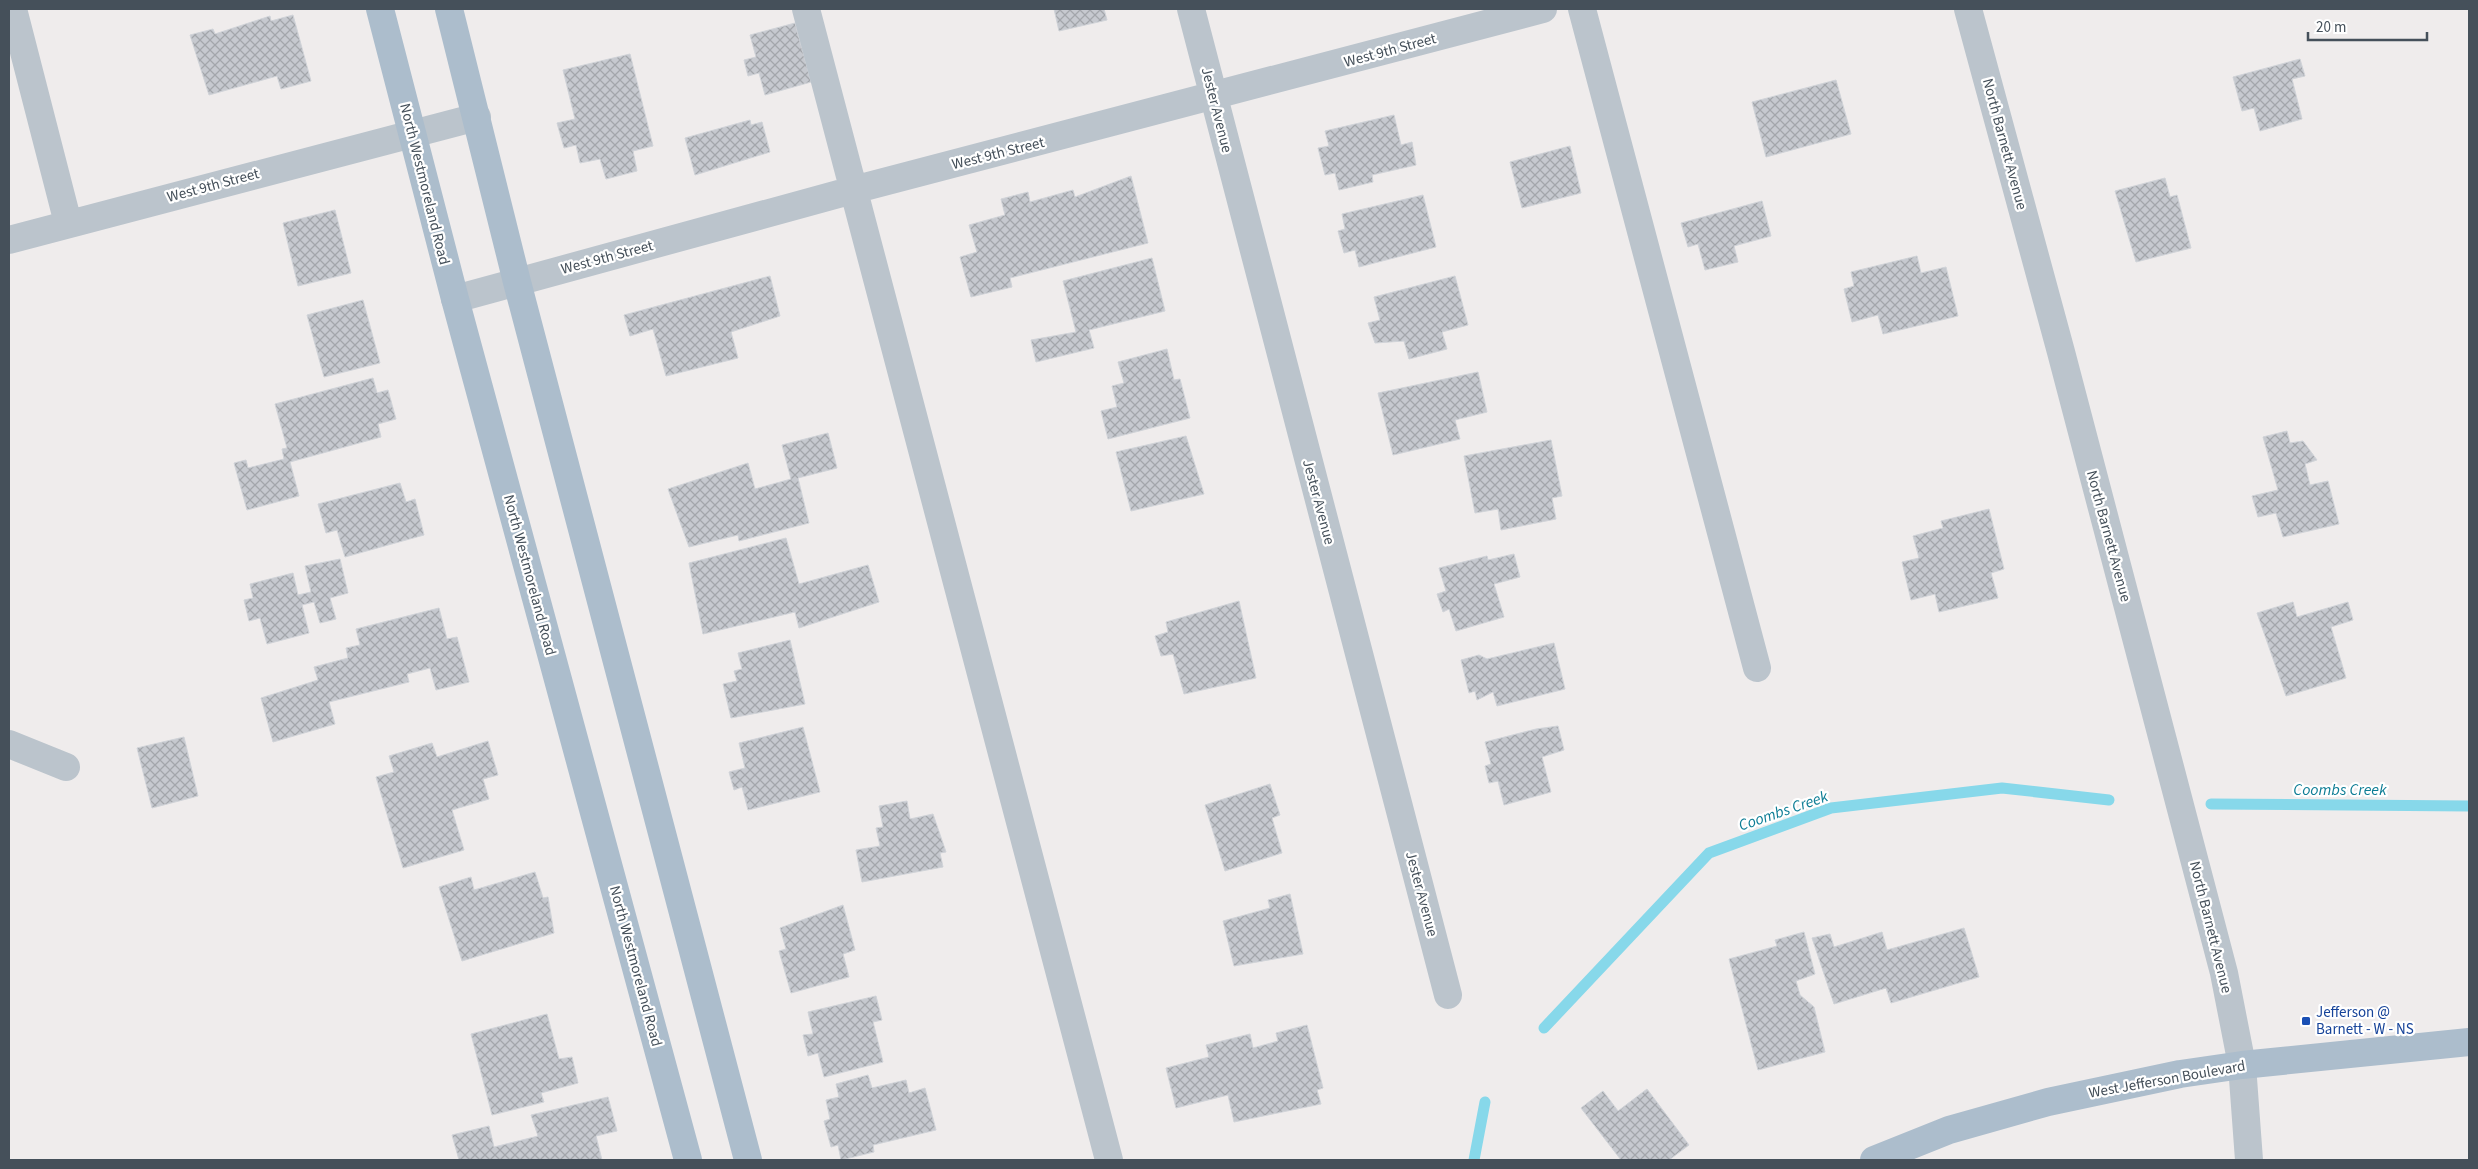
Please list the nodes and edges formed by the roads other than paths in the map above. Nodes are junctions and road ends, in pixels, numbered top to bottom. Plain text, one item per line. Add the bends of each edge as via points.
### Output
1 (13, 9) edge
2 (380, 9) edge
3 (449, 9) edge
4 (806, 9) edge
5 (1191, 9) edge
6 (1543, 9) edge
7 (1582, 9) edge
8 (1968, 9) edge
9 (1213, 97) junction
10 (476, 117) junction
11 (413, 134) junction
12 (853, 190) junction
13 (68, 223) junction
14 (9, 240) edge
15 (517, 282) junction
16 (455, 299) junction
17 (1757, 668) dead end
18 (9, 744) edge
19 (66, 767) dead end
20 (1448, 995) dead end
21 (2469, 1042) edge
22 (2242, 1065) junction
23 (685, 1150) edge
24 (748, 1160) edge
25 (1109, 1160) edge
26 (1874, 1160) edge
27 (2249, 1160) edge

1 - 13 street
2 - 11 main road, North Westmoreland Road
3 - 10 main road
4 - 12 street
5 - 9 street, Jester Avenue
6 - 9 street, West 9th Street
7 - 17 street
8 - 22 street, North Barnett Avenue via 2062,352 2224,973
9 - 12 street, West 9th Street
9 - 20 street, Jester Avenue
10 - 11 street, West 9th Street
10 - 15 main road
11 - 13 street, West 9th Street
11 - 16 main road, North Westmoreland Road
12 - 15 street, West 9th Street
12 - 25 street
13 - 14 street, West 9th Street
15 - 16 street, West 9th Street
15 - 24 main road
16 - 23 main road, North Westmoreland Road
18 - 19 street
21 - 22 main road, West Jefferson Boulevard
22 - 26 main road, West Jefferson Boulevard via 2180,1074 2048,1102 1950,1130
22 - 27 street, North Barnett Avenue

